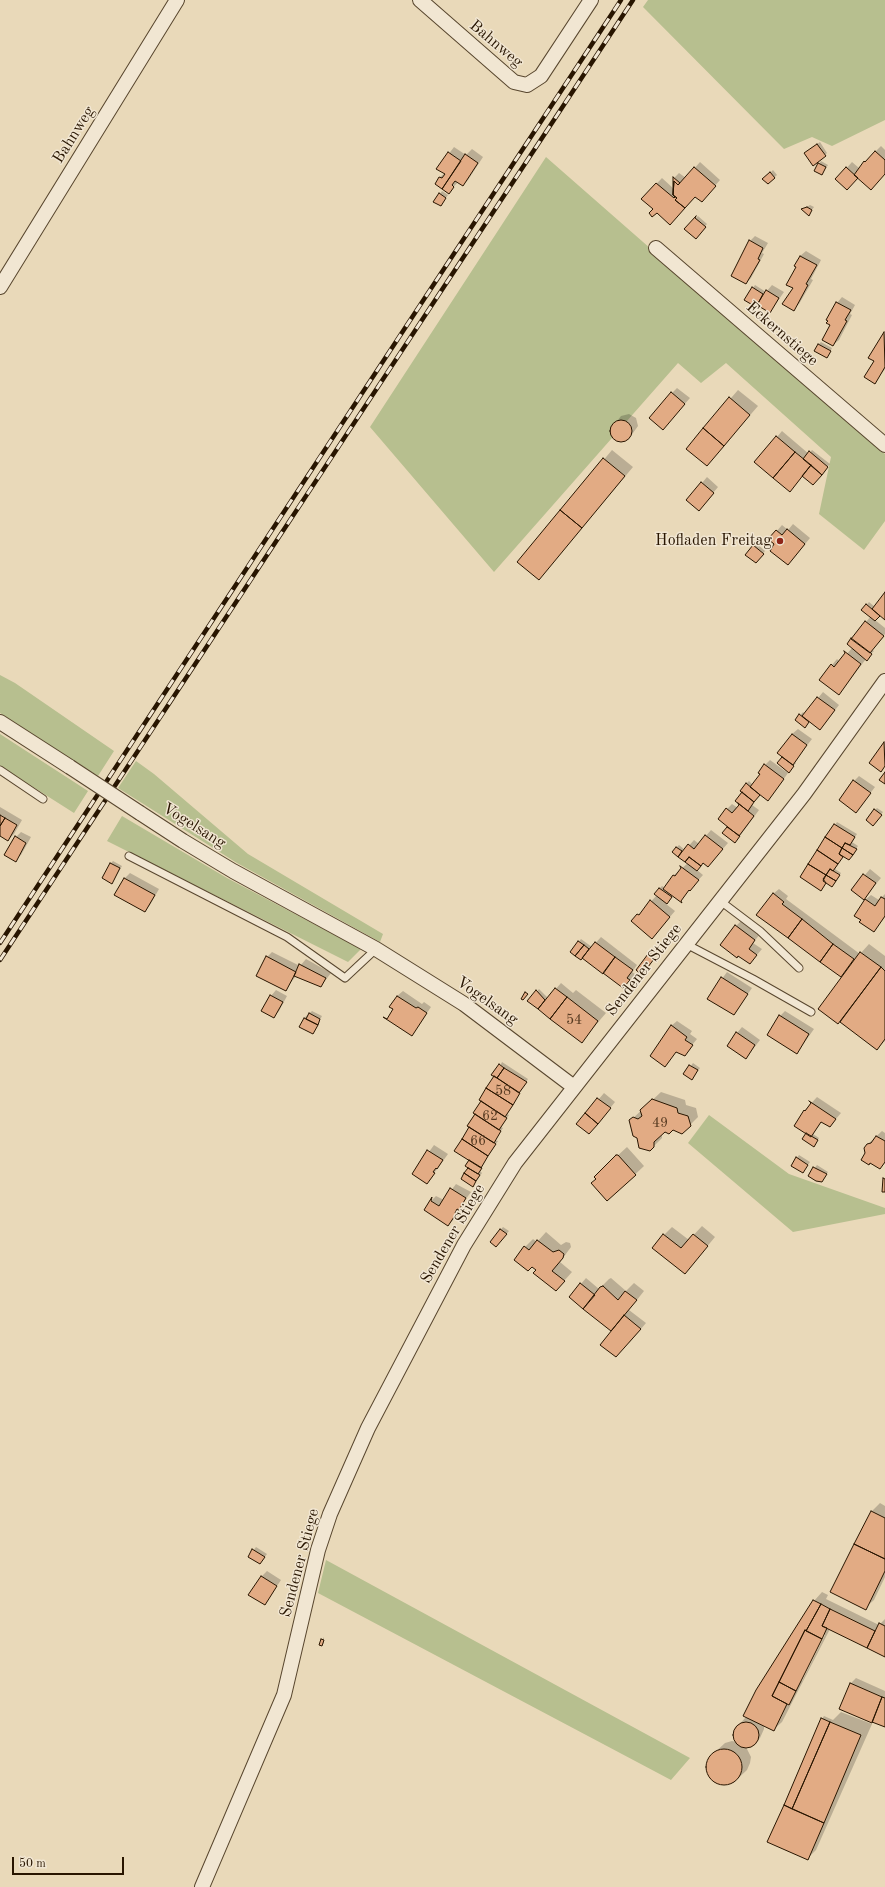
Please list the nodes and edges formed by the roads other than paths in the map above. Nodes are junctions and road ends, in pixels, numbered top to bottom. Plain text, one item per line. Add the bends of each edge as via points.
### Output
1 (177, 0) edge
2 (420, 0) edge
3 (591, 0) edge
4 (656, 248) dead end
5 (0, 287) edge
6 (885, 445) edge
7 (885, 681) edge
8 (0, 722) edge
9 (0, 770) edge
10 (43, 799) dead end
11 (129, 856) dead end
12 (720, 900) junction
13 (686, 944) junction
14 (376, 949) junction
15 (799, 968) dead end
16 (810, 1012) dead end
17 (574, 1087) junction
18 (202, 1887) edge

1 - 5 street, Bahnweg
2 - 3 street, Bahnweg via 514,82 527,85 541,76
4 - 6 street, Eckernstiege
7 - 12 street, Sendener Stiege via 804,794
8 - 14 street, Vogelsang, bridge via 183,841
9 - 10 lane
11 - 14 lane via 287,937 345,978
12 - 13 street, Sendener Stiege
12 - 15 lane via 760,931
13 - 16 lane
13 - 17 street, Sendener Stiege
14 - 17 street, Vogelsang via 464,1004
17 - 18 street, Sendener Stiege via 515,1163 467,1240 365,1435 330,1514 318,1550 284,1695

